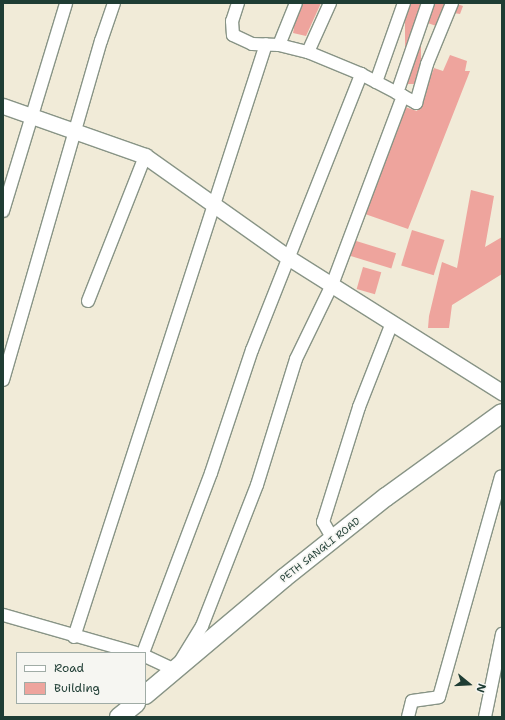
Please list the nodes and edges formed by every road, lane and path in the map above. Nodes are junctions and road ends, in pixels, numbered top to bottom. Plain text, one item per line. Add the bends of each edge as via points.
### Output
1 (66, 3) edge
2 (114, 3) edge
3 (238, 3) edge
4 (296, 3) edge
5 (330, 3) edge
6 (404, 3) edge
7 (428, 3) edge
8 (452, 3) edge
9 (266, 44) junction
10 (279, 45) junction
11 (308, 52) junction
12 (361, 74) junction
13 (376, 82) junction
14 (400, 95) junction
15 (3, 106) edge
16 (31, 116) junction
17 (74, 131) junction
18 (145, 156) junction
19 (214, 204) junction
20 (3, 210) edge
21 (289, 258) junction
22 (332, 285) junction
23 (88, 301) dead end
24 (392, 323) junction
25 (3, 380) edge
26 (502, 392) edge
27 (502, 413) edge
28 (502, 476) edge
29 (333, 539) junction
30 (3, 614) edge
31 (502, 634) edge
32 (74, 637) junction
33 (132, 652) edge
34 (143, 652) edge
35 (146, 656) edge
36 (175, 670) junction
37 (146, 694) edge
38 (135, 704) edge
39 (119, 717) edge
40 (408, 717) edge
41 (485, 717) edge

1 - 16 street
2 - 17 street
3 - 9 street via 232,21 233,35 252,44
4 - 10 street
5 - 11 street
6 - 13 street
7 - 14 street
8 - 14 street via 427,64 416,103
9 - 10 street
9 - 19 street
10 - 11 street
11 - 12 street
12 - 13 street
12 - 21 street
13 - 14 street
14 - 22 street
15 - 16 main road
16 - 17 main road
16 - 20 street
17 - 18 main road
17 - 25 street
18 - 19 main road
18 - 23 street
19 - 21 main road
19 - 32 street
21 - 22 main road
21 - 34 street via 252,350 211,472
22 - 24 main road
22 - 36 street via 296,359 240,533 202,626
24 - 26 main road
24 - 29 street via 359,407 323,522
27 - 29 highway, PETH SANGLI ROAD
28 - 40 street via 439,697 412,701
29 - 36 highway, PETH SANGLI ROAD
30 - 32 street
31 - 41 street
32 - 33 street
35 - 36 street
36 - 37 highway, PETH SANGLI ROAD
38 - 39 highway

